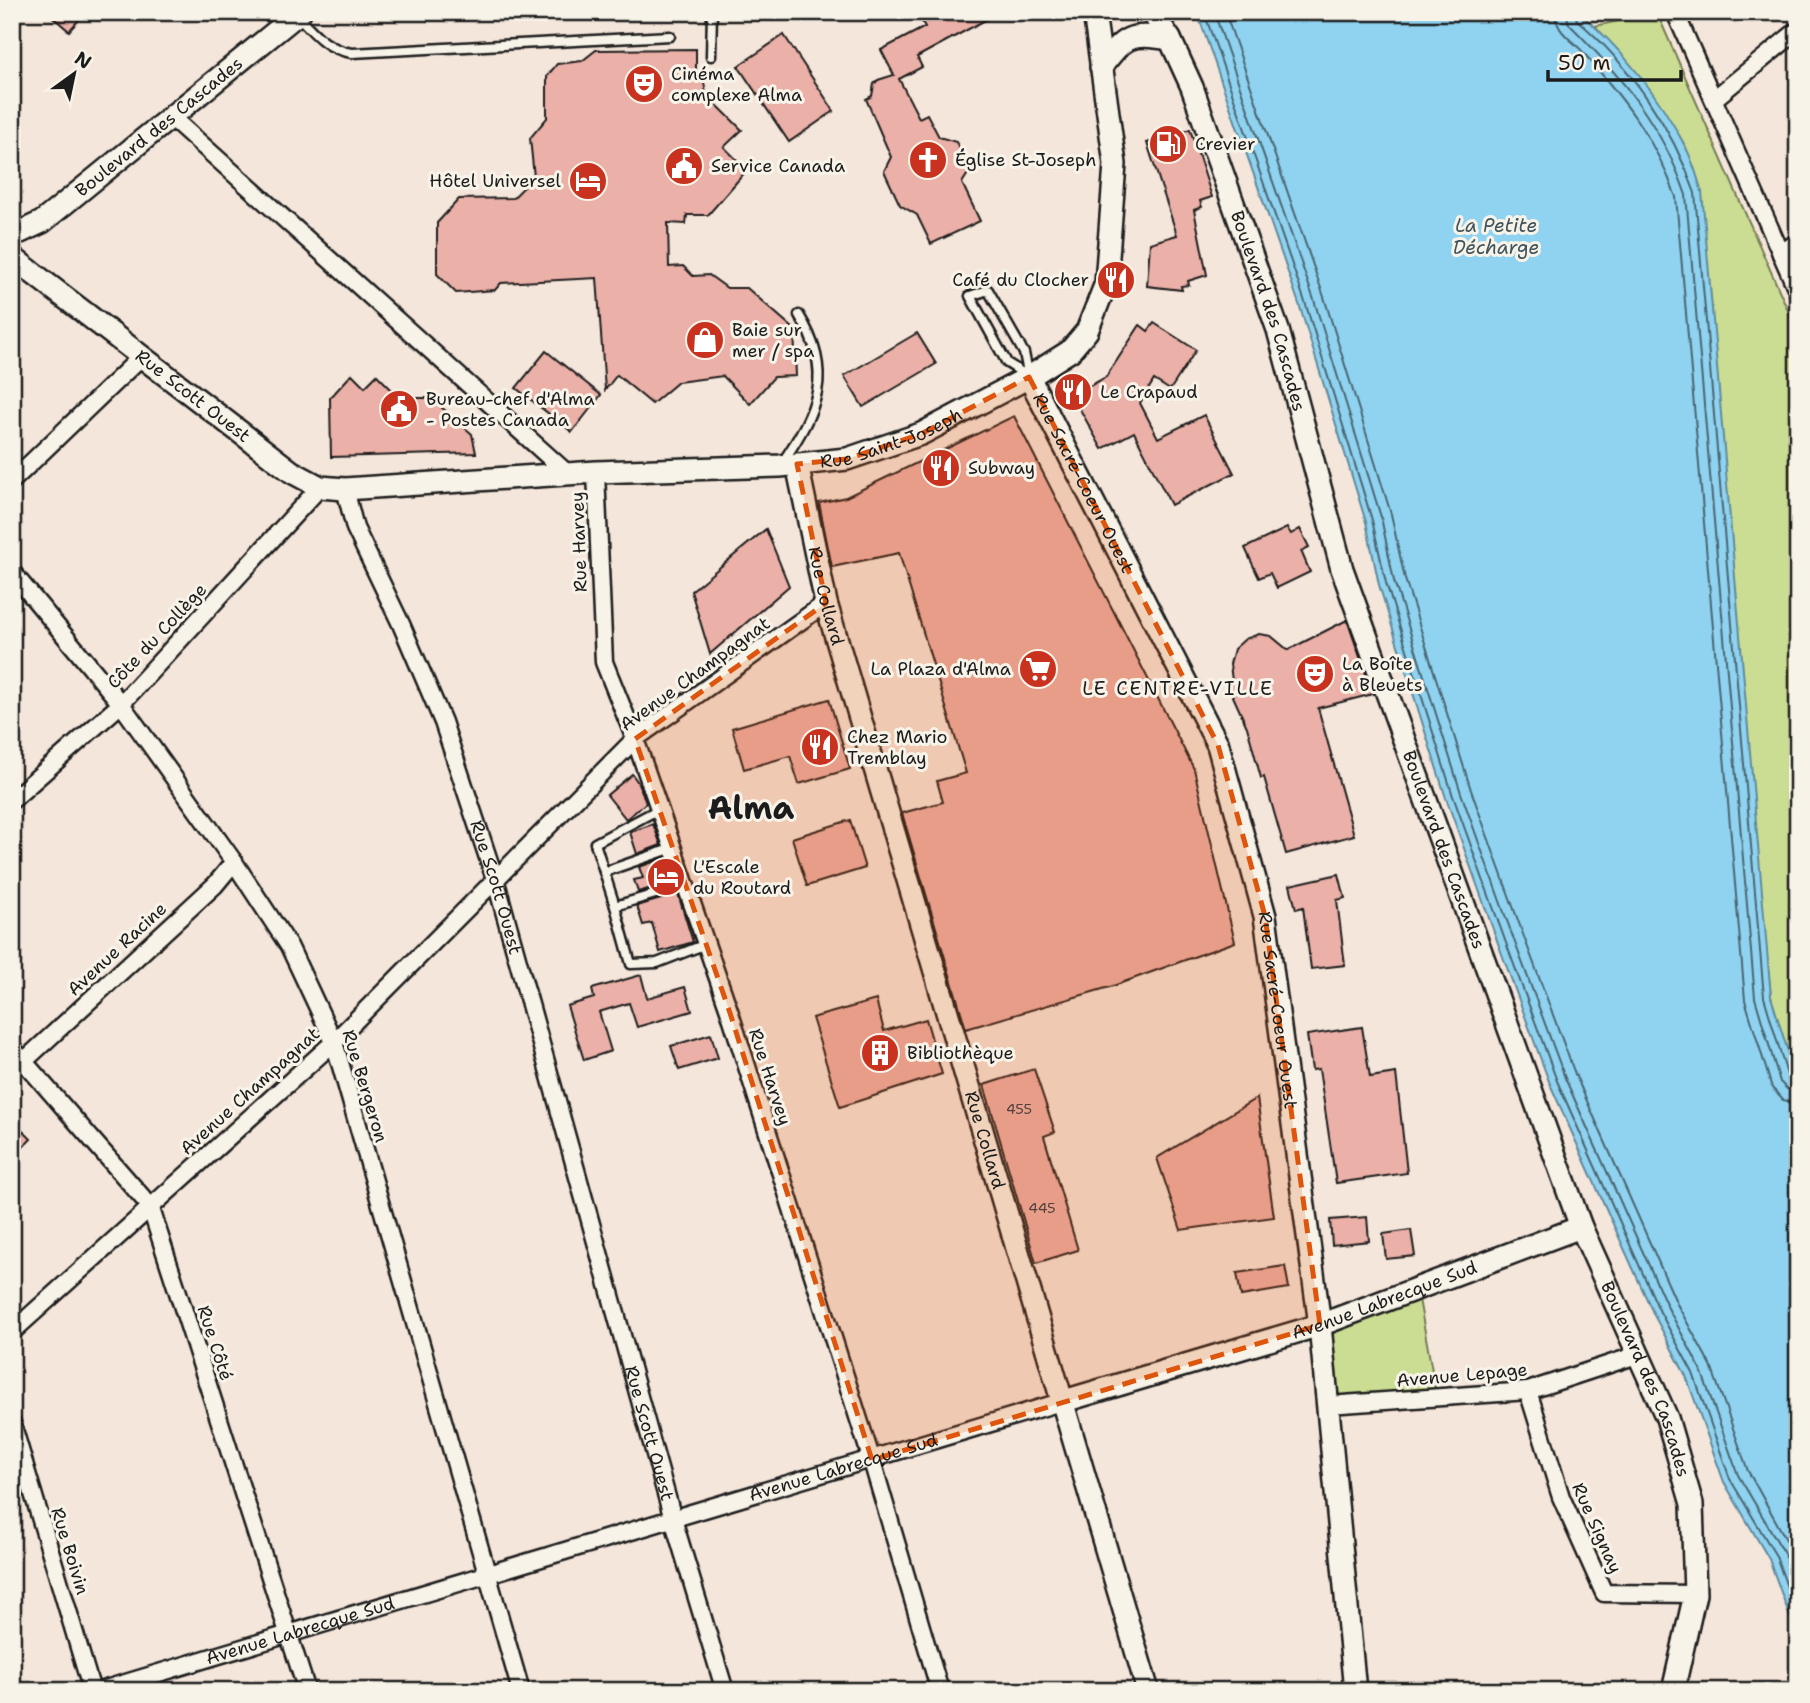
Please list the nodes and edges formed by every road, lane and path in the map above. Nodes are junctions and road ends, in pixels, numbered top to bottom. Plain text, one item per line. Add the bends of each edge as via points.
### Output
1 (712, 12) edge
2 (1094, 12) edge
3 (1152, 12) edge
4 (1675, 12) edge
5 (299, 13) edge
6 (1798, 30) edge
7 (670, 36) dead end
8 (1170, 39) junction
9 (711, 56) dead end
10 (1101, 67) junction
11 (1714, 99) junction
12 (171, 117) junction
13 (12, 236) edge
14 (1798, 241) edge
15 (1781, 254) junction
16 (12, 257) edge
17 (1798, 292) edge
18 (799, 315) dead end
19 (140, 358) junction
20 (1028, 377) junction
21 (788, 465) junction
22 (596, 472) junction
23 (568, 474) junction
24 (12, 481) edge
25 (320, 487) junction
26 (345, 489) junction
27 (12, 572) edge
28 (826, 603) junction
29 (121, 704) junction
30 (635, 739) junction
31 (12, 800) edge
32 (659, 809) junction
33 (673, 848) junction
34 (234, 862) junction
35 (604, 872) junction
36 (496, 882) junction
37 (685, 885) junction
38 (615, 906) junction
39 (706, 944) junction
40 (334, 1042) junction
41 (12, 1048) edge
42 (24, 1060) junction
43 (150, 1206) junction
44 (1581, 1227) junction
45 (1320, 1325) junction
46 (12, 1332) edge
47 (1637, 1355) junction
48 (1528, 1391) junction
49 (1064, 1401) junction
50 (1328, 1405) junction
51 (12, 1423) edge
52 (872, 1460) junction
53 (673, 1519) junction
54 (487, 1574) junction
55 (1695, 1594) junction
56 (290, 1634) junction
57 (92, 1691) edge
58 (99, 1691) edge
59 (307, 1691) edge
60 (521, 1691) edge
61 (725, 1691) edge
62 (940, 1691) edge
63 (1148, 1691) edge
64 (1355, 1691) edge
65 (1673, 1691) edge

1 - 9 lane
2 - 10 street, Rue Saint-Joseph
3 - 8 street, Boulevard des Cascades
4 - 11 street
5 - 7 lane via 325,44 352,53
5 - 12 street, Boulevard des Cascades
6 - 11 street
8 - 10 street via 1138,34 1121,41
8 - 44 street, Boulevard des Cascades via 1192,87 1278,330 1342,569
10 - 20 street, Rue Saint-Joseph via 1115,164 1106,283 1087,331 1070,351
11 - 15 street
12 - 13 street, Boulevard des Cascades via 42,222
12 - 23 street, Rue Harvey
14 - 15 street
15 - 17 street
16 - 19 street, Rue Scott Ouest
18 - 21 lane via 813,339 818,383 814,409
19 - 24 street
19 - 25 street, Rue Scott Ouest via 292,472
20 - 20 lane via 1024,353 988,290 970,296 1007,363
20 - 21 street, Rue Saint-Joseph via 921,434 847,459
20 - 45 street, Rue Sacré-Coeur Ouest via 1218,745 1265,916
21 - 22 street, Rue Saint-Joseph
21 - 28 street, Rue Collard
22 - 23 street, Rue Saint-Joseph
22 - 30 street, Rue Harvey via 604,659
23 - 26 street, Rue Saint-Joseph
25 - 26 street, Rue Scott Ouest
25 - 29 street, Côte du Collège
26 - 36 street, Rue Scott Ouest via 355,528 443,722
27 - 29 street, Rue Bergeron
28 - 30 street, Avenue Champagnat
28 - 49 street, Rue Collard
29 - 31 street, Côte du Collège
29 - 34 street, Rue Bergeron
30 - 32 street, Rue Harvey
30 - 36 street, Avenue Champagnat
32 - 33 street, Rue Harvey
32 - 35 lane via 595,843
33 - 35 lane
33 - 37 street, Rue Harvey
34 - 40 street, Rue Bergeron via 289,946
34 - 42 street, Avenue Racine via 215,885
35 - 38 lane
36 - 40 street, Avenue Champagnat
36 - 53 street, Rue Scott Ouest
37 - 38 lane
37 - 39 street, Rue Harvey
38 - 39 lane via 631,964 657,963
39 - 52 street, Rue Harvey
40 - 43 street, Avenue Champagnat
40 - 54 street, Rue Bergeron
41 - 42 street, Rue Côté
42 - 43 street, Rue Côté
43 - 46 street, Avenue Champagnat
43 - 56 street, Rue Côté
44 - 45 street, Avenue Labrecque Sud
44 - 47 street, Boulevard des Cascades
45 - 49 street, Avenue Labrecque Sud
45 - 50 street, Rue Sacré-Coeur Ouest
47 - 48 street, Avenue Lepage
47 - 55 street, Boulevard des Cascades via 1667,1418 1692,1504
48 - 50 street, Avenue Lepage
48 - 55 street, Rue Signay via 1560,1497 1604,1593
49 - 52 street, Avenue Labrecque Sud
49 - 63 street, Rue Collard
50 - 64 street, Rue Sacré-Coeur Ouest
51 - 57 street, Rue Boivin
52 - 53 street, Avenue Labrecque Sud
52 - 62 street, Rue Harvey
53 - 54 street, Avenue Labrecque Sud
53 - 61 street, Rue Scott Ouest
54 - 56 street, Avenue Labrecque Sud
54 - 60 street, Rue Bergeron
55 - 65 street, Boulevard des Cascades
56 - 58 street, Avenue Labrecque Sud
56 - 59 street, Rue Côté

